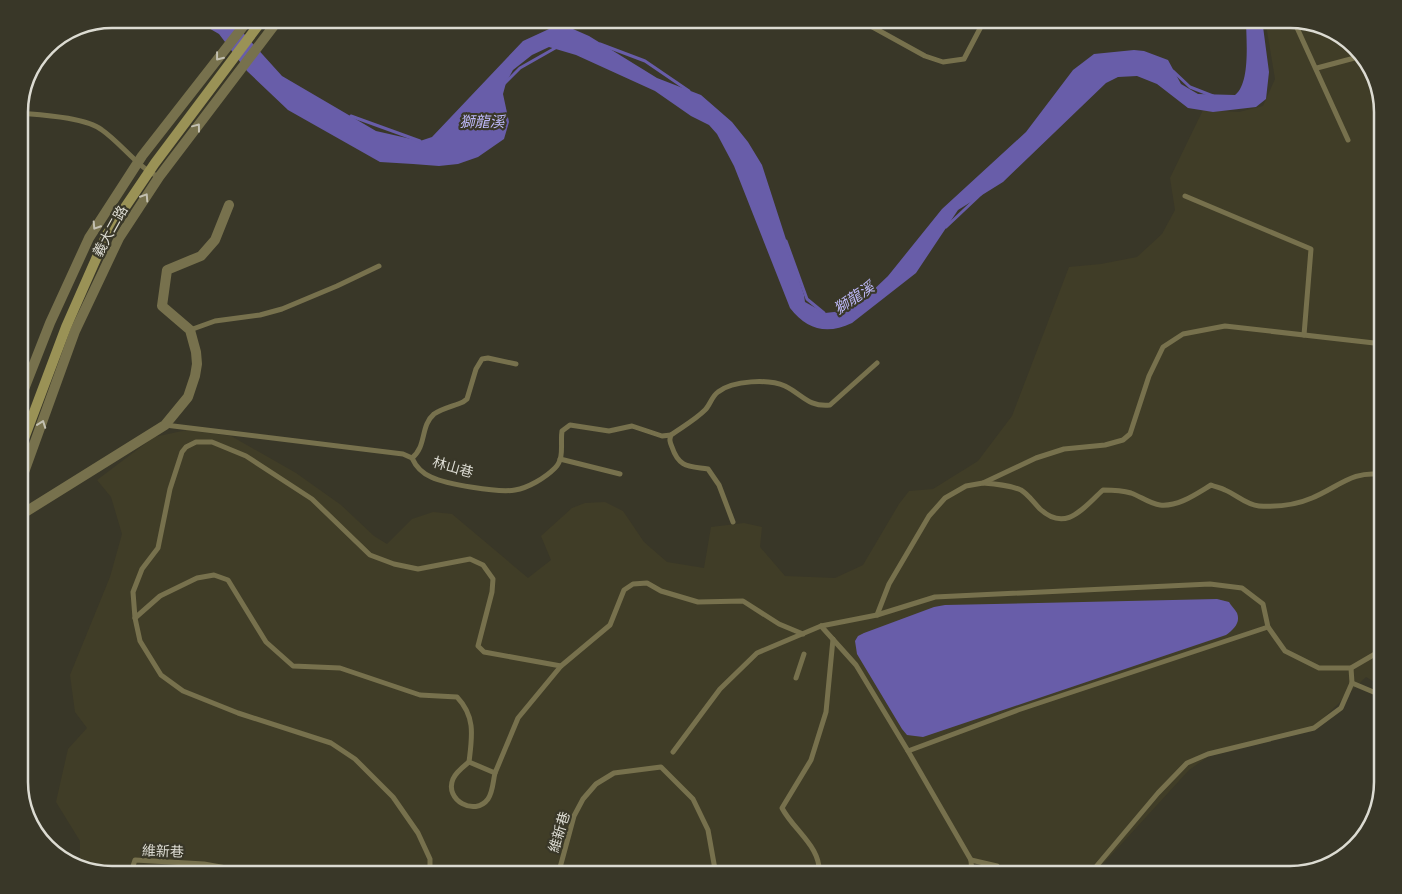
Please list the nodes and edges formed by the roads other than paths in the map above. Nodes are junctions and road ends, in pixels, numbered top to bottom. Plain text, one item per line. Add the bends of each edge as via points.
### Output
1 (242, 28) edge
2 (256, 28) edge
3 (272, 28) edge
4 (874, 28) edge
5 (980, 28) edge
6 (1297, 28) edge
7 (1355, 58) edge
8 (1316, 68) junction
9 (28, 114) edge
10 (1348, 140) dead end
11 (140, 159) junction
12 (149, 172) junction
13 (159, 177) junction
14 (1185, 196) dead end
15 (229, 205) dead end
16 (379, 266) dead end
17 (190, 330) junction
18 (1304, 335) junction
19 (1374, 343) edge
20 (877, 363) dead end
21 (516, 364) dead end
22 (28, 379) edge
23 (165, 425) junction
24 (28, 428) edge
25 (671, 435) junction
26 (412, 458) junction
27 (560, 459) junction
28 (28, 461) edge
29 (1374, 473) edge
30 (620, 474) dead end
31 (983, 483) junction
32 (28, 510) edge
33 (733, 522) dead end
34 (877, 615) junction
35 (135, 618) junction
36 (821, 626) junction
37 (1268, 627) junction
38 (803, 634) junction
39 (833, 639) junction
40 (804, 654) dead end
41 (1374, 655) edge
42 (561, 666) junction
43 (1351, 668) junction
44 (796, 678) dead end
45 (1352, 683) junction
46 (1374, 692) edge
47 (908, 751) junction
48 (674, 752) dead end
49 (469, 762) junction
50 (495, 772) junction
51 (971, 860) junction
52 (133, 866) edge
53 (215, 866) edge
54 (430, 866) edge
55 (560, 866) edge
56 (714, 866) edge
57 (820, 866) edge
58 (971, 866) edge
59 (997, 866) edge
60 (1097, 866) edge

1 -> 11 street, 義大二路
2 - 12 street, 義大二路
13 -> 3 street, 義大二路
4 - 5 lane via 925,56 943,62 964,59
6 - 8 lane
7 - 8 lane
8 - 10 lane
9 - 11 lane via 62,117 100,128
11 - 12 lane
11 -> 22 street, 義大二路 via 89,238
12 - 13 lane
12 - 24 street, 義大二路 via 107,234 66,327
28 -> 13 street, 義大二路 via 76,330 119,238
14 - 18 lane via 1311,249
15 - 17 street via 215,240 201,256 167,270 162,306
16 - 17 lane via 282,309 215,320
17 - 23 street via 196,352 196,376 188,397
18 - 19 lane
18 - 31 lane via 1225,326 1183,334 1163,348 1148,376 1130,434 1123,440 1064,449 1036,458
20 - 25 lane via 830,405 815,405 783,385 773,383 725,387 717,392 706,409
21 - 26 lane via 482,359 467,399 433,415 426,427 420,452
23 - 26 lane via 403,454
23 - 32 street
25 - 27 lane via 662,436 632,426 609,431 570,425 562,431
25 - 33 lane via 669,440 680,463 708,469 719,485
26 - 27 lane, 林山巷 via 421,472 431,477 514,491 532,484 556,467
27 - 30 lane
29 - 31 lane via 1354,477 1312,498 1284,506 1257,506 1211,485 1174,504 1159,505 1131,493 1103,490 1074,516 1061,520 1050,516 1022,491 1006,485
31 - 34 lane via 966,486 945,498 929,516 889,584
34 - 36 lane
34 - 37 lane via 935,597 1210,584 1242,588 1263,604
35 - 42 lane via 133,592 142,569 158,548 170,489 182,452 196,442 212,442 246,456 312,499 370,556 418,569 470,559 483,565 492,579 492,592 478,646 484,652
35 - 49 lane via 160,596 197,578 214,575 228,580 266,642 293,666 340,668 420,695 457,697 464,705 472,727
35 - 54 lane via 140,641 161,675 183,691 238,713 331,743 355,759 393,797 418,833
36 - 38 lane
36 - 39 lane
37 - 43 lane via 1286,651 1319,668
37 - 47 lane via 1018,710
38 - 42 lane via 779,624 743,601 698,602 661,591 647,583 633,584 624,590 610,626
38 - 48 lane via 757,653 720,690
39 - 47 lane via 856,665
39 - 57 lane via 826,712 812,760 782,808 814,851
40 - 44 lane
41 - 43 lane
42 - 50 lane via 518,718
43 - 45 lane
45 - 46 lane
45 - 60 lane via 1341,708 1314,728 1208,754 1187,763
47 - 51 lane
49 - 50 lane
49 - 50 lane via 452,782 452,793 464,806 475,807 485,803
51 - 58 lane
51 - 59 lane
52 - 53 lane, 維新巷 via 135,860
55 - 56 lane, 維新巷 via 574,816 596,784 614,773 661,767 693,799 708,830

